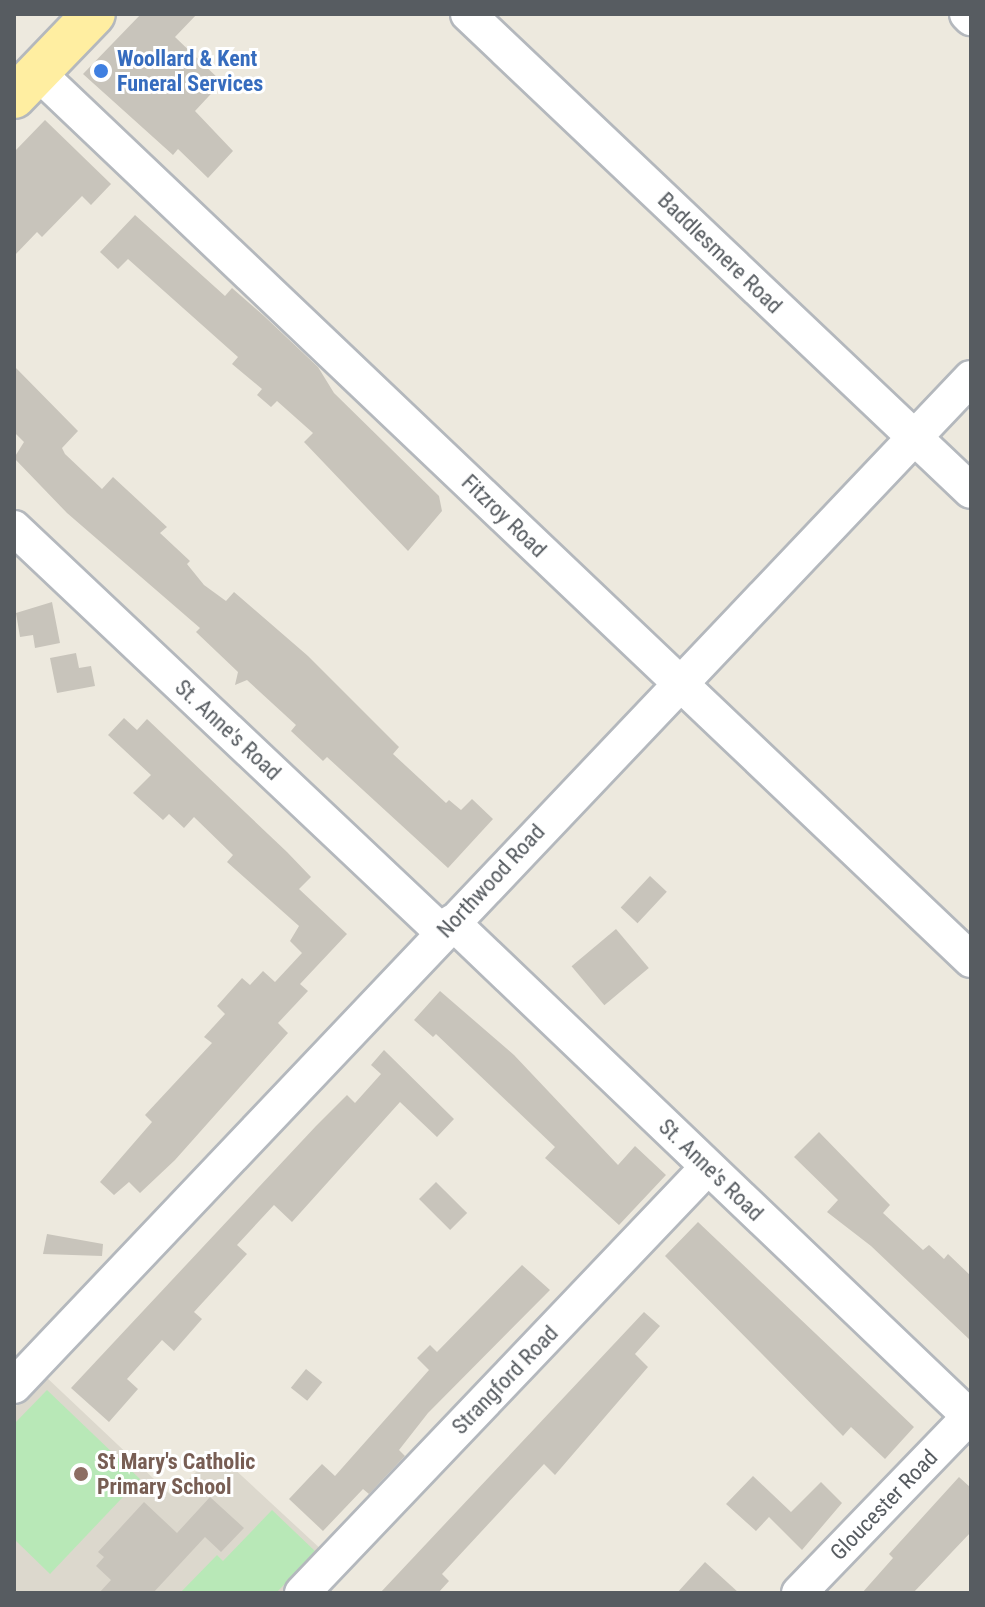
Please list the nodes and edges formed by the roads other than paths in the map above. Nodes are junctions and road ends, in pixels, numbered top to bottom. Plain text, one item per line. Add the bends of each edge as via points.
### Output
1 (94, 14) edge
2 (468, 14) edge
3 (26, 85) edge
4 (971, 378) edge
5 (914, 437) junction
6 (971, 491) edge
7 (14, 528) edge
8 (679, 683) junction
9 (447, 927) junction
10 (971, 960) edge
11 (708, 1167) junction
12 (14, 1386) edge
13 (970, 1417) edge
14 (302, 1593) edge
15 (799, 1593) edge

1 - 3 main road
2 - 5 street, Baddlesmere Road
3 - 8 street, Fitzroy Road
4 - 5 street, Northwood Road
5 - 6 street, Baddlesmere Road
5 - 8 street, Northwood Road
7 - 9 street, St. Anne's Road
8 - 9 street, Northwood Road
8 - 10 street, Fitzroy Road
9 - 11 street, St. Anne's Road
9 - 12 street, Northwood Road
11 - 13 street, St. Anne's Road
11 - 14 street, Strangford Road
13 - 15 street, Gloucester Road

